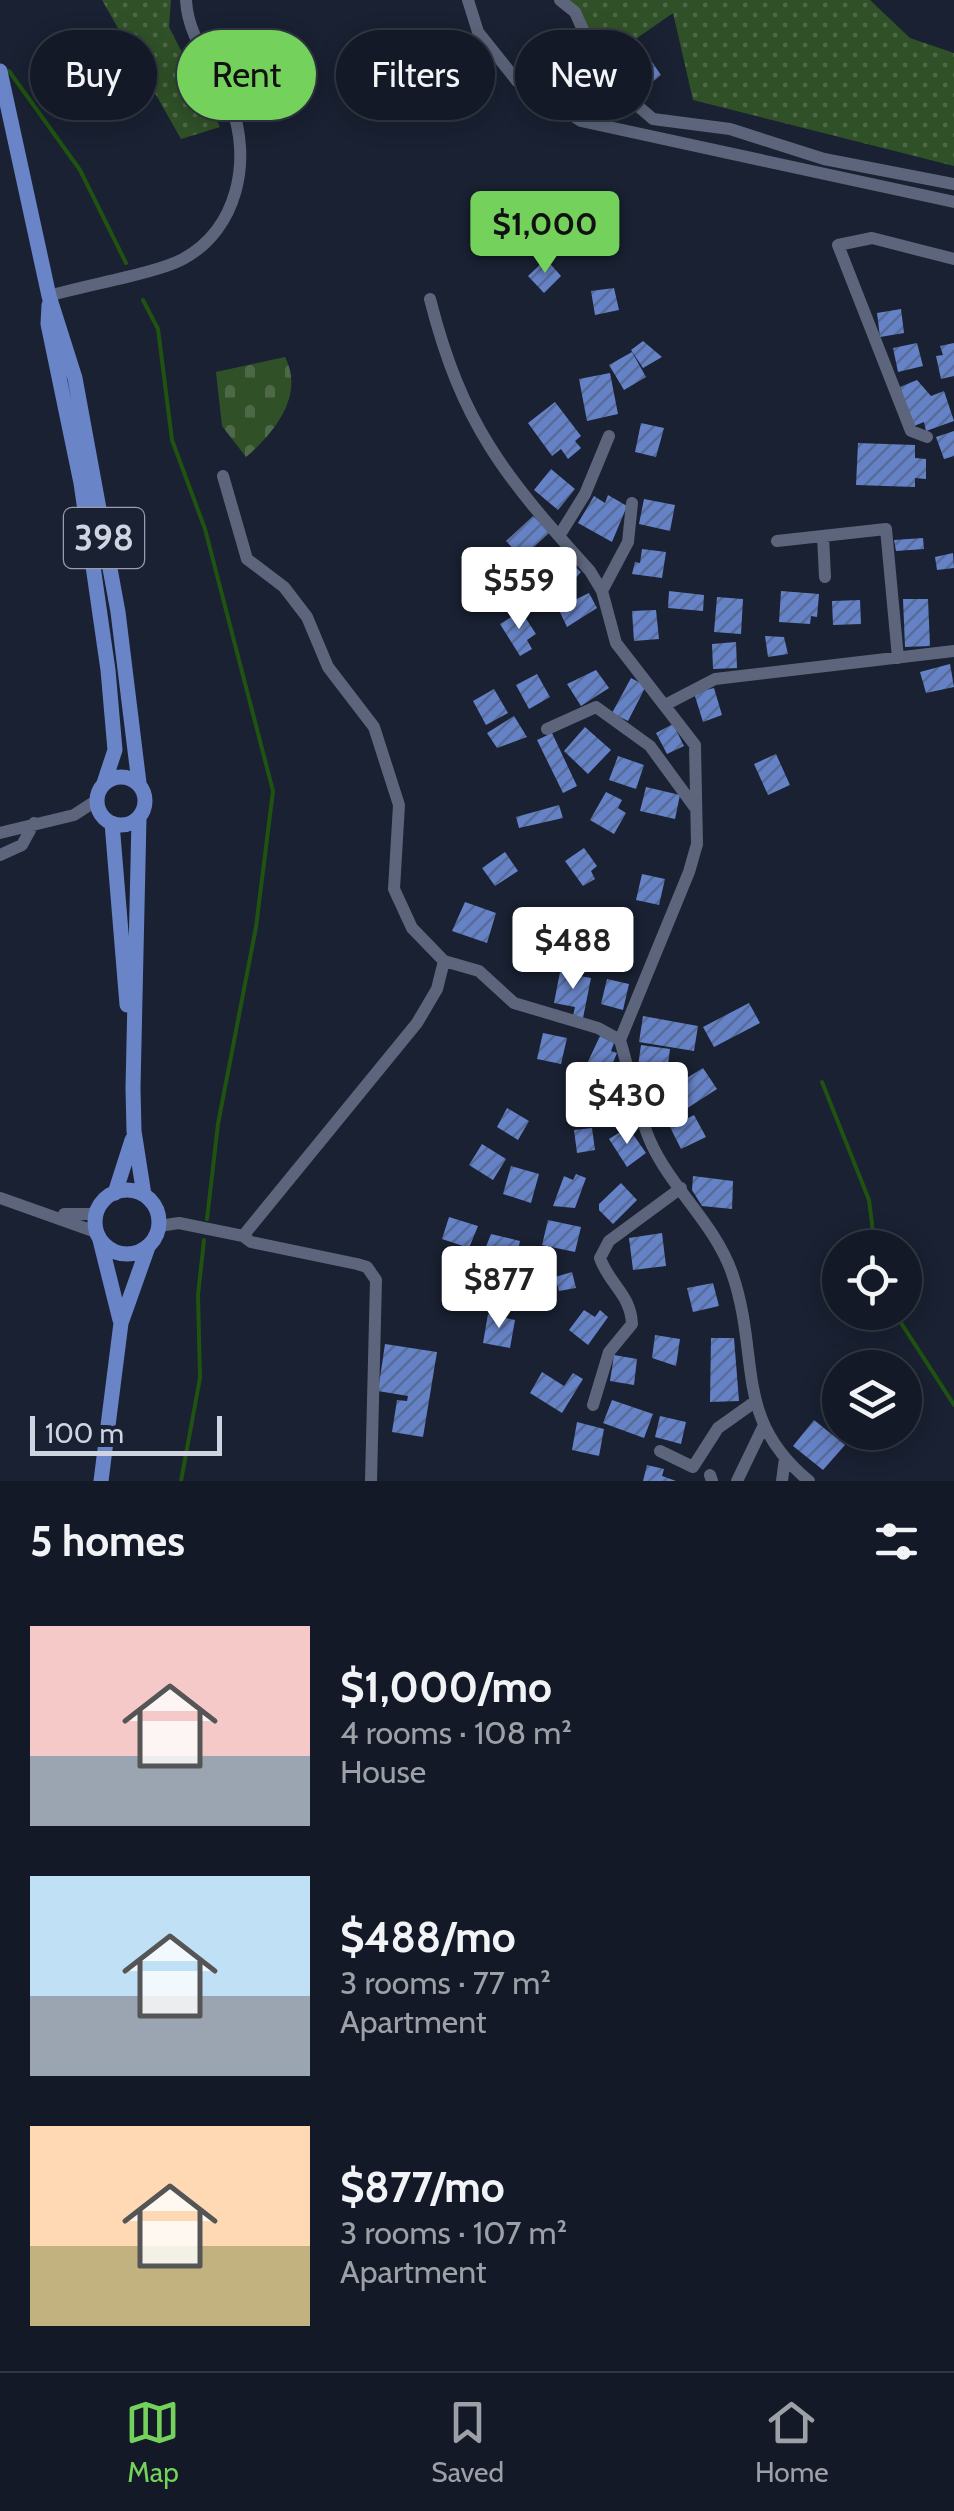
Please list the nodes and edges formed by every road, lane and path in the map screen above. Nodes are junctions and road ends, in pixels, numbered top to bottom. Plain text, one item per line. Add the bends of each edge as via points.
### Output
1 (186, 0) edge
2 (468, 0) edge
3 (560, 0) edge
4 (0, 71) edge
5 (954, 184) edge
6 (954, 202) edge
7 (954, 260) edge
8 (49, 296) junction
9 (430, 299) dead end
10 (610, 436) dead end
11 (927, 437) dead end
12 (223, 476) dead end
13 (632, 503) dead end
14 (559, 536) junction
15 (823, 536) junction
16 (777, 541) dead end
17 (825, 577) dead end
18 (602, 591) junction
19 (118, 612) junction
20 (100, 614) junction
21 (954, 651) edge
22 (898, 658) junction
23 (665, 706) junction
24 (546, 729) dead end
25 (104, 783) junction
26 (139, 784) junction
27 (97, 800) junction
28 (696, 809) junction
29 (139, 818) junction
30 (112, 823) junction
31 (34, 824) junction
32 (0, 832) edge
33 (0, 855) edge
34 (444, 961) junction
35 (620, 1040) junction
36 (133, 1088) junction
37 (134, 1131) junction
38 (680, 1188) junction
39 (114, 1193) junction
40 (144, 1195) junction
41 (0, 1196) edge
42 (96, 1214) junction
43 (158, 1226) junction
44 (98, 1236) junction
45 (242, 1236) junction
46 (148, 1246) junction
47 (121, 1324) junction
48 (756, 1401) junction
49 (593, 1405) dead end
50 (763, 1427) junction
51 (660, 1452) dead end
52 (785, 1458) junction
53 (101, 1481) edge
54 (371, 1481) edge
55 (737, 1481) edge
56 (782, 1481) edge
57 (810, 1481) edge

1 - 8 street via 188,25 232,106 244,168 224,223 183,259
2 - 6 street via 478,32 518,81 581,120
3 - 5 street via 576,12 604,77 653,119 730,130 824,159
4 - 8 main road, 398
7 - 11 street via 872,238 838,245 911,431
8 - 19 main road, 398 via 75,378
8 - 20 main road, 398 via 48,324
9 - 14 street via 445,358 484,443
10 - 14 street
12 - 34 street via 247,559 284,587 307,617 328,667 374,728 399,805 394,889 412,928
13 - 18 street via 628,542
14 - 18 street
15 - 16 street
15 - 17 street
15 - 22 street via 886,529
18 - 23 street via 616,643
19 - 20 main road, 398
19 - 26 main road, 398
20 - 25 main road, 398 via 115,750
21 - 22 street
22 - 23 street via 715,679
23 - 28 street via 695,745
24 - 28 street via 596,707 650,746
25 - 26 main road via 122,776
25 - 27 main road, 398
26 - 29 main road, 398 via 146,801
27 - 30 main road, 398
27 - 31 street via 74,815
28 - 35 street via 690,872
29 - 30 main road
29 - 36 main road, 398
30 - 36 main road, 398
31 - 32 street
31 - 33 street via 22,845
34 - 35 street via 479,971 514,1004
34 - 45 street via 417,1023
35 - 38 street via 651,1144
36 - 37 main road, 398
37 - 39 main road, 398
37 - 40 main road, 398
38 - 48 street via 732,1272
38 - 49 street via 609,1241 600,1258 626,1296 632,1324 609,1352
39 - 40 main road
39 - 42 main road, 398
40 - 43 main road, 398 via 157,1211
41 - 42 street via 73,1216
41 - 44 street
42 - 44 main road
43 - 45 street via 179,1223
43 - 46 main road
44 - 46 main road via 118,1253
44 - 47 main road
45 - 54 street via 372,1272
46 - 47 main road
47 - 53 main road
48 - 50 street
48 - 51 street via 718,1428 693,1467
50 - 52 street
50 - 55 street
52 - 56 street
52 - 57 street

